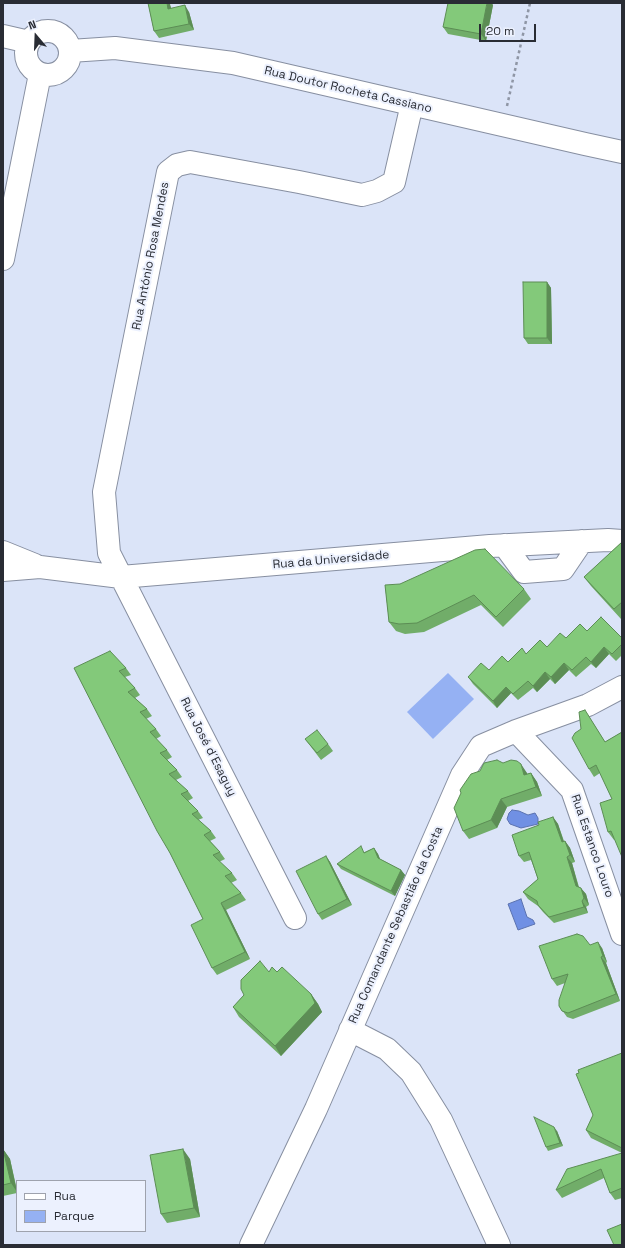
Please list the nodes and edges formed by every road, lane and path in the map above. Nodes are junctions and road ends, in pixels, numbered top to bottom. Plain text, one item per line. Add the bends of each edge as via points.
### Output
1 (530, 3) edge
2 (3, 36) edge
3 (29, 42) junction
4 (70, 51) junction
5 (40, 74) junction
6 (412, 104) junction
7 (503, 126) junction
8 (622, 152) edge
9 (3, 259) edge
10 (622, 541) edge
11 (3, 552) edge
12 (40, 567) junction
13 (3, 570) edge
14 (121, 577) junction
15 (622, 687) edge
16 (516, 731) junction
17 (295, 918) dead end
18 (622, 934) edge
19 (350, 1030) junction
20 (252, 1245) edge
21 (499, 1245) edge

1 - 7 path
2 - 3 street
3 - 4 street via 40,32 58,33 66,40
3 - 5 street via 26,58
4 - 5 street via 66,65 61,70 55,74
4 - 6 street, Rua Doutor Rocheta Cassiano via 115,48 233,63
5 - 9 street
6 - 7 street, Rua Doutor Rocheta Cassiano
6 - 14 street, Rua António Rosa Mendes via 394,182 377,191 362,195 190,162 177,165 168,172 104,492 109,553
7 - 8 street, Rua Doutor Rocheta Cassiano
10 - 14 street, Rua da Universidade via 504,545
11 - 12 street, Rua da Universidade
12 - 13 street, Rua da Universidade
12 - 14 street, Rua da Universidade
14 - 17 street, Rua José d´Esaguy
15 - 16 street, Rua Comandante Sebastião da Costa via 588,705
16 - 18 street, Rua Estanco Louro via 572,790
16 - 19 street, Rua Comandante Sebastião da Costa via 481,746 462,775
19 - 20 street, Rua Comandante Sebastião da Costa
19 - 21 street via 387,1049 410,1072 441,1120

